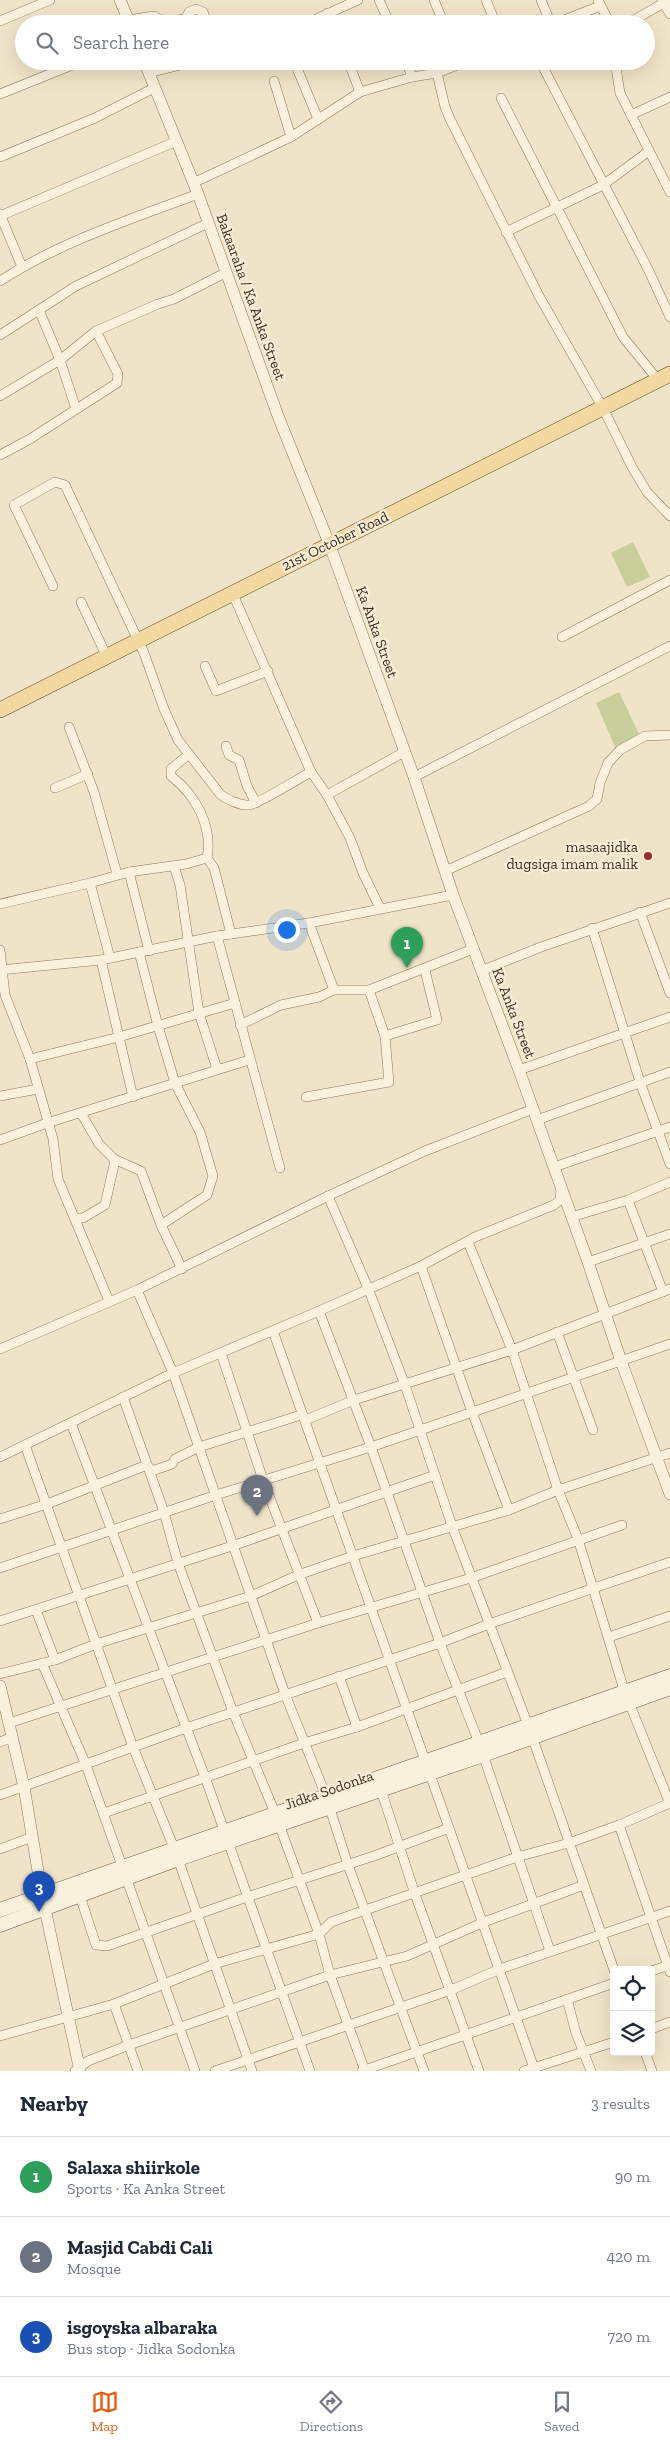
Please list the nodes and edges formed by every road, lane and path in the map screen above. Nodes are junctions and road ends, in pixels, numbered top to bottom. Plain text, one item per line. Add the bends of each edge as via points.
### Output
1 (50, 0) edge
2 (120, 0) edge
3 (358, 0) edge
4 (379, 0) edge
5 (434, 0) edge
6 (486, 0) edge
7 (541, 0) edge
8 (665, 1) edge
9 (599, 3) edge
10 (328, 13) joint
11 (670, 14) edge
12 (126, 15) edge
13 (188, 15) edge
14 (204, 15) edge
15 (324, 15) edge
16 (386, 15) edge
17 (440, 15) edge
18 (492, 15) edge
19 (548, 15) edge
20 (573, 15) edge
21 (605, 15) edge
22 (642, 15) edge
23 (0, 21) edge
24 (60, 70) edge
25 (148, 70) edge
26 (161, 70) edge
27 (298, 70) edge
28 (351, 70) edge
29 (410, 70) edge
30 (445, 70) edge
31 (545, 70) edge
32 (616, 70) edge
33 (149, 73) junction
34 (438, 73) junction
35 (412, 76) junction
36 (274, 81) dead end
37 (154, 88) junction
38 (360, 92) junction
39 (0, 94) edge
40 (670, 97) edge
41 (501, 98) dead end
42 (631, 115) junction
43 (318, 119) junction
44 (291, 137) junction
45 (177, 140) junction
46 (649, 151) junction
47 (0, 157) edge
48 (193, 183) junction
49 (603, 186) junction
50 (670, 192) edge
51 (198, 194) junction
52 (557, 209) junction
53 (0, 215) edge
54 (208, 223) junction
55 (506, 232) junction
56 (22, 267) junction
57 (225, 273) junction
58 (0, 281) edge
59 (39, 310) junction
60 (670, 317) edge
61 (96, 331) junction
62 (0, 335) edge
63 (60, 360) junction
64 (666, 377) edge
65 (0, 396) edge
66 (603, 408) junction
67 (76, 409) junction
68 (0, 455) edge
69 (670, 516) edge
70 (329, 543) junction
71 (670, 580) edge
72 (53, 586) dead end
73 (232, 592) junction
74 (81, 602) dead end
75 (562, 637) dead end
76 (139, 641) junction
77 (670, 646) edge
78 (107, 657) junction
79 (204, 666) dead end
80 (268, 671) junction
81 (0, 710) edge
82 (69, 727) dead end
83 (670, 735) edge
84 (226, 746) dead end
85 (404, 752) junction
86 (189, 754) junction
87 (311, 772) junction
88 (88, 774) junction
89 (414, 777) junction
90 (55, 788) dead end
91 (327, 795) junction
92 (256, 803) junction
93 (207, 858) junction
94 (174, 866) junction
95 (445, 871) junction
96 (129, 872) junction
97 (117, 874) junction
98 (90, 883) junction
99 (453, 895) junction
100 (670, 902) edge
101 (0, 904) edge
102 (380, 908) junction
103 (640, 912) junction
104 (309, 923) junction
105 (592, 928) junction
106 (231, 934) junction
107 (217, 936) junction
108 (187, 942) junction
109 (473, 949) junction
110 (0, 950) edge
111 (149, 950) junction
112 (139, 952) junction
113 (106, 959) junction
114 (0, 970) edge
115 (425, 970) junction
116 (481, 971) junction
117 (334, 990) junction
118 (369, 990) junction
119 (670, 993) edge
120 (235, 1003) junction
121 (199, 1013) junction
122 (670, 1017) edge
123 (240, 1025) junction
124 (158, 1026) junction
125 (625, 1032) junction
126 (384, 1036) junction
127 (119, 1037) junction
128 (30, 1059) junction
129 (250, 1060) junction
130 (217, 1069) junction
131 (519, 1070) junction
132 (670, 1072) edge
133 (640, 1082) junction
134 (175, 1083) junction
135 (38, 1089) junction
136 (0, 1096) edge
137 (133, 1097) junction
138 (306, 1097) dead end
139 (533, 1109) junction
140 (81, 1113) junction
141 (537, 1120) junction
142 (47, 1123) junction
143 (670, 1127) edge
144 (658, 1131) junction
145 (0, 1140) edge
146 (114, 1159) junction
147 (670, 1164) edge
148 (554, 1167) junction
149 (280, 1168) dead end
150 (670, 1182) edge
151 (561, 1189) junction
152 (328, 1196) junction
153 (628, 1200) junction
154 (571, 1217) junction
155 (75, 1218) junction
156 (162, 1225) junction
157 (670, 1234) edge
158 (468, 1242) junction
159 (644, 1243) junction
160 (588, 1262) junction
161 (421, 1266) junction
162 (182, 1269) junction
163 (368, 1288) junction
164 (137, 1290) junction
165 (666, 1291) edge
166 (109, 1301) junction
167 (319, 1311) junction
168 (605, 1315) junction
169 (273, 1331) junction
170 (557, 1332) junction
171 (670, 1344) edge
172 (0, 1349) edge
173 (512, 1350) junction
174 (221, 1353) junction
175 (621, 1361) junction
176 (457, 1368) junction
177 (173, 1373) junction
178 (574, 1378) junction
179 (405, 1385) junction
180 (526, 1394) junction
181 (123, 1397) junction
182 (354, 1400) junction
183 (472, 1412) junction
184 (301, 1415) junction
185 (71, 1423) junction
186 (421, 1430) junction
187 (593, 1430) dead end
188 (248, 1432) junction
189 (25, 1445) junction
190 (199, 1446) junction
191 (371, 1447) junction
192 (670, 1453) edge
193 (656, 1457) junction
194 (0, 1458) edge
195 (319, 1462) junction
196 (147, 1465) junction
197 (435, 1475) junction
198 (263, 1480) junction
199 (93, 1486) junction
200 (558, 1490) junction
201 (387, 1493) junction
202 (670, 1494) edge
203 (216, 1495) junction
204 (47, 1504) junction
205 (336, 1509) junction
206 (509, 1510) junction
207 (164, 1512) junction
208 (0, 1519) edge
209 (622, 1525) dead end
210 (452, 1526) junction
211 (282, 1528) junction
212 (112, 1530) junction
213 (578, 1539) junction
214 (404, 1541) junction
215 (235, 1546) junction
216 (62, 1547) junction
217 (353, 1556) junction
218 (670, 1562) edge
219 (178, 1563) junction
220 (0, 1568) edge
221 (298, 1575) junction
222 (130, 1578) junction
223 (471, 1578) junction
224 (592, 1588) junction
225 (424, 1593) junction
226 (79, 1596) junction
227 (252, 1596) junction
228 (372, 1608) junction
229 (36, 1610) junction
230 (197, 1611) junction
231 (670, 1616) edge
232 (0, 1621) edge
233 (318, 1623) junction
234 (489, 1624) junction
235 (147, 1628) junction
236 (609, 1637) junction
237 (267, 1640) junction
238 (440, 1643) junction
239 (96, 1644) junction
240 (214, 1658) junction
241 (389, 1658) junction
242 (54, 1660) junction
243 (42, 1663) junction
244 (507, 1672) junction
245 (165, 1673) junction
246 (0, 1674) edge
247 (339, 1676) junction
248 (670, 1676) edge
249 (0, 1688) edge
250 (670, 1688) edge
251 (459, 1689) junction
252 (114, 1690) junction
253 (286, 1694) junction
254 (627, 1696) junction
255 (60, 1707) junction
256 (406, 1708) junction
257 (234, 1712) junction
258 (9, 1724) junction
259 (356, 1727) junction
260 (186, 1728) junction
261 (530, 1731) junction
262 (12, 1737) junction
263 (0, 1742) edge
264 (304, 1743) junction
265 (134, 1747) junction
266 (481, 1749) junction
267 (253, 1761) junction
268 (86, 1766) junction
269 (427, 1768) junction
270 (205, 1777) junction
271 (24, 1787) junction
272 (381, 1790) junction
273 (0, 1795) edge
274 (153, 1795) junction
275 (328, 1802) junction
276 (670, 1803) edge
277 (104, 1813) junction
278 (276, 1819) junction
279 (619, 1825) junction
280 (449, 1828) junction
281 (32, 1837) junction
282 (226, 1837) junction
283 (569, 1843) junction
284 (398, 1846) junction
285 (0, 1849) edge
286 (176, 1854) junction
287 (517, 1857) junction
288 (348, 1865) junction
289 (124, 1873) junction
290 (466, 1875) junction
291 (298, 1880) junction
292 (584, 1885) junction
293 (415, 1894) junction
294 (42, 1895) junction
295 (80, 1896) junction
296 (247, 1897) junction
297 (532, 1904) junction
298 (45, 1909) junction
299 (0, 1910) edge
300 (364, 1911) junction
301 (670, 1911) edge
302 (197, 1916) junction
303 (651, 1918) junction
304 (484, 1922) junction
305 (0, 1925) edge
306 (145, 1933) junction
307 (319, 1934) junction
308 (602, 1934) junction
309 (432, 1943) junction
310 (265, 1949) junction
311 (550, 1951) junction
312 (382, 1960) junction
313 (214, 1964) junction
314 (613, 1966) edge
315 (669, 1968) edge
316 (500, 1969) junction
317 (655, 1970) edge
318 (330, 1975) junction
319 (163, 1984) junction
320 (610, 1984) edge
321 (451, 1990) junction
322 (281, 1991) junction
323 (567, 1999) junction
324 (114, 2004) junction
325 (400, 2008) junction
326 (230, 2009) junction
327 (69, 2017) junction
328 (517, 2018) junction
329 (670, 2022) edge
330 (347, 2025) junction
331 (179, 2027) junction
332 (655, 2028) edge
333 (466, 2035) junction
334 (0, 2036) edge
335 (299, 2042) junction
336 (610, 2043) edge
337 (129, 2045) junction
338 (416, 2052) junction
339 (585, 2052) junction
340 (646, 2056) edge
341 (248, 2060) junction
342 (535, 2069) edge
343 (78, 2070) edge
344 (138, 2071) edge
345 (195, 2071) edge
346 (216, 2071) edge
347 (252, 2071) edge
348 (310, 2071) edge
349 (364, 2071) edge
350 (424, 2071) edge
351 (479, 2071) edge
352 (524, 2071) edge
353 (592, 2071) edge
354 (652, 2071) edge

1 - 23 street
2 - 12 street
3 - 10 street
4 - 16 street
5 - 17 street
6 - 18 street
7 - 19 street
8 - 11 street
8 - 22 street
9 - 20 street
9 - 21 street
10 - 15 street
13 - 14 street via 196,9
24 - 39 street
25 - 33 street, Bakaaraha / Ka Anka Street
26 - 33 street
27 - 43 street
28 - 38 street
29 - 35 street
30 - 34 street
31 - 49 street
32 - 42 street via 620,93
33 - 37 street, Bakaaraha / Ka Anka Street
34 - 35 street
34 - 55 street via 445,107
35 - 38 street
36 - 44 street
37 - 45 street, Bakaaraha / Ka Anka Street
37 - 47 street via 95,118
38 - 43 street
40 - 42 street
41 - 52 street
42 - 46 street
43 - 44 street
44 - 48 street
45 - 48 street, Bakaaraha / Ka Anka Street
45 - 53 street
46 - 49 street
46 - 50 street
48 - 51 street, Bakaaraha / Ka Anka Street
49 - 52 street
49 - 60 street
51 - 54 street, Bakaaraha / Ka Anka Street
51 - 56 street via 110,226
52 - 55 street
52 - 64 street via 623,337
53 - 56 street
54 - 57 street, Bakaaraha / Ka Anka Street
54 - 59 street via 76,286
55 - 66 street
56 - 58 street
57 - 61 street via 174,299
57 - 70 street, Bakaaraha / Ka Anka Street
59 - 62 street
59 - 63 street
61 - 63 street
61 - 67 street via 119,379
63 - 65 street
63 - 67 street
64 - 66 main road, 21st October Road
66 - 69 street via 647,492
66 - 70 main road, 21st October Road
67 - 68 street
70 - 73 main road, 21st October Road
70 - 85 street, Ka Anka Street
71 - 75 street
72 - 76 street via 14,505 55,482 61,482
73 - 76 main road, 21st October Road
73 - 80 street
74 - 78 street
76 - 78 main road, 21st October Road
76 - 86 street via 164,709 178,740
77 - 89 street
78 - 81 main road, 21st October Road
79 - 80 street via 216,691
80 - 87 street
82 - 88 street
83 - 95 street via 645,736 620,750 608,763 597,799 589,806
84 - 92 street via 229,755 239,760
85 - 89 street, Ka Anka Street
85 - 91 street
86 - 92 street via 225,799 248,805
86 - 93 street via 171,773 194,801 206,825
87 - 91 street
87 - 92 street
88 - 90 street
88 - 97 street
89 - 95 street, Ka Anka Street
91 - 102 street via 350,838
93 - 94 street
93 - 106 street via 214,868
94 - 96 street
94 - 108 street via 180,886
95 - 99 street, Ka Anka Street
96 - 97 street
96 - 111 street
97 - 98 street
98 - 101 street
98 - 113 street
99 - 102 street
99 - 109 street, Ka Anka Street
100 - 103 street
102 - 104 street
103 - 105 street
103 - 119 street
104 - 106 street
104 - 117 street
105 - 116 street
105 - 125 street
106 - 107 street
107 - 108 street
107 - 120 street
108 - 111 street
108 - 121 street
109 - 115 street
109 - 116 street, Ka Anka Street
110 - 114 street
111 - 112 street
112 - 113 street
112 - 124 street
113 - 114 street
113 - 127 street
114 - 128 street via 5,995
115 - 118 street
115 - 126 street via 437,1020
116 - 131 street, Ka Anka Street
117 - 118 street
117 - 123 street via 319,997 281,1005
118 - 126 street
120 - 121 street
120 - 123 street
121 - 124 street
121 - 130 street
122 - 125 street
123 - 129 street
124 - 127 street
124 - 134 street
125 - 131 street
125 - 133 street
126 - 138 street via 389,1082
127 - 128 street
127 - 137 street
128 - 135 street
129 - 130 street
129 - 149 street
130 - 134 street
131 - 139 street, Ka Anka Street
132 - 133 street
133 - 141 street
133 - 144 street
134 - 137 street
134 - 156 street via 200,1132 213,1176 207,1195
135 - 136 street
135 - 142 street
137 - 140 street
139 - 141 street, Ka Anka Street
139 - 152 street via 425,1151
140 - 142 street
140 - 146 street via 98,1144
141 - 148 street, Ka Anka Street
142 - 145 street
142 - 155 street via 53,1139 58,1179
143 - 144 street
144 - 147 street
144 - 148 street
146 - 155 street via 105,1205 83,1218
146 - 156 street via 141,1171
148 - 151 street, Ka Anka Street
150 - 153 street
151 - 154 street, Ka Anka Street
151 - 158 street via 560,1200 554,1205
152 - 162 street
152 - 163 street
153 - 154 street
153 - 159 street
154 - 160 street, Ka Anka Street
155 - 166 street
156 - 162 street
157 - 159 street
158 - 161 street
158 - 173 street
159 - 160 street
159 - 165 street
160 - 168 street, Ka Anka Street
161 - 163 street
161 - 176 street
162 - 164 street
163 - 167 street
163 - 179 street
164 - 166 street
164 - 177 street
165 - 168 street
166 - 172 street
167 - 169 street
167 - 182 street
168 - 170 street
168 - 175 street, Ka Anka Street
169 - 174 street
169 - 184 street
170 - 173 street
170 - 178 street
171 - 175 street
173 - 176 street
173 - 180 street
174 - 177 street
174 - 188 street
175 - 178 street
175 - 193 street, Ka Anka Street
176 - 179 street
176 - 183 street
177 - 181 street
177 - 190 street
178 - 180 street
178 - 187 street
179 - 182 street
179 - 186 street
180 - 183 street
180 - 200 street
181 - 185 street
181 - 196 street
182 - 184 street via 308,1419
182 - 191 street
183 - 186 street
183 - 206 street
184 - 188 street
184 - 195 street
185 - 189 street
185 - 199 street
186 - 191 street
186 - 197 street
188 - 190 street
188 - 198 street
189 - 194 street
189 - 204 street
190 - 196 street via 172,1464 152,1471
190 - 203 street
191 - 195 street
191 - 201 street
192 - 193 street
193 - 200 street
193 - 202 street, Ka Anka Street
195 - 198 street
195 - 205 street
196 - 199 street
196 - 207 street
197 - 201 street
197 - 210 street
198 - 203 street
198 - 211 street
199 - 204 street
199 - 212 street
200 - 206 street
200 - 213 street
201 - 205 street
201 - 214 street
203 - 207 street
203 - 215 street
204 - 208 street
204 - 216 street
205 - 211 street
205 - 217 street
206 - 210 street
207 - 212 street
207 - 219 street
209 - 213 street
210 - 214 street
210 - 223 street
211 - 215 street
211 - 221 street
212 - 216 street
212 - 222 street
213 - 223 street
213 - 224 street
214 - 217 street
214 - 225 street
215 - 219 street
215 - 227 street
216 - 220 street
216 - 226 street
217 - 221 street
217 - 228 street
218 - 224 street
219 - 222 street
219 - 230 street
221 - 227 street
221 - 233 street
222 - 226 street
222 - 235 street
223 - 225 street
223 - 234 street
224 - 234 street
224 - 236 street
225 - 228 street
225 - 238 street
226 - 229 street
226 - 239 street
227 - 230 street
227 - 237 street
228 - 233 street
228 - 241 street
229 - 232 street
229 - 242 street
230 - 235 street
230 - 240 street
231 - 236 street
233 - 237 street
234 - 238 street
234 - 244 street
235 - 239 street
235 - 245 street
236 - 254 street
237 - 240 street
237 - 253 street
238 - 241 street
238 - 251 street
239 - 242 street
239 - 252 street
240 - 245 street
240 - 257 street
241 - 247 street
241 - 256 street
242 - 243 street
243 - 246 street
243 - 255 street
244 - 251 street
244 - 261 street
245 - 252 street
245 - 260 street
247 - 253 street
247 - 259 street
248 - 254 main road, Jidka Sodonka
249 - 258 street
250 - 254 main road, Jidka Sodonka
251 - 256 street
251 - 266 street
252 - 255 street
252 - 265 street
253 - 257 street
253 - 264 street
254 - 261 main road, Jidka Sodonka
254 - 276 street
255 - 258 street
255 - 268 street
256 - 259 street
256 - 269 street
257 - 260 street
257 - 267 street
258 - 262 street
259 - 264 street
260 - 265 street
260 - 270 street
261 - 266 main road, Jidka Sodonka
261 - 283 street
262 - 263 street
262 - 271 street
264 - 267 street
264 - 275 street
265 - 268 street
265 - 274 street
266 - 269 main road, Jidka Sodonka
266 - 287 street
267 - 270 street
267 - 278 street
268 - 271 street
268 - 277 street
269 - 272 main road, Jidka Sodonka
269 - 275 main road, Jidka Sodonka
269 - 280 street
270 - 274 street
270 - 282 street
271 - 273 street
271 - 281 street
272 - 275 main road, Jidka Sodonka
272 - 284 street
274 - 277 street
274 - 286 street
275 - 278 main road, Jidka Sodonka
275 - 288 street
276 - 279 street
277 - 289 street
278 - 282 main road, Jidka Sodonka
278 - 291 street
279 - 283 street
279 - 303 street
280 - 284 street
280 - 290 street
281 - 285 street
281 - 294 street
282 - 286 main road, Jidka Sodonka
282 - 296 street
283 - 287 street
283 - 292 street
284 - 288 street
284 - 293 street
286 - 289 main road, Jidka Sodonka
286 - 302 street
287 - 290 street
287 - 297 street
288 - 291 street
288 - 300 street
289 - 294 main road, Jidka Sodonka
289 - 295 main road, Jidka Sodonka
289 - 306 street
290 - 293 street
290 - 304 street
291 - 296 street
291 - 307 street
292 - 297 street
292 - 308 street
293 - 300 street
293 - 309 street
294 - 298 street
294 - 299 main road, Jidka Sodonka
295 - 298 main road, Jidka Sodonka
295 - 306 street via 94,1942 99,1947
296 - 302 street
296 - 310 street
297 - 304 street
297 - 311 street
298 - 305 main road, Jidka Sodonka
298 - 327 street
300 - 307 street via 331,1922
300 - 312 street
301 - 303 street
302 - 306 street
302 - 313 street
303 - 308 street
303 - 315 street
304 - 309 street
304 - 316 street
306 - 319 street
307 - 310 street
307 - 318 street
308 - 311 street
308 - 314 street
309 - 312 street via 407,1956
309 - 321 street
310 - 313 street
310 - 322 street
311 - 316 street
312 - 318 street
312 - 325 street
313 - 319 street
313 - 326 street
315 - 317 street
316 - 321 street
316 - 328 street
318 - 322 street
318 - 330 street
319 - 324 street
319 - 331 street
320 - 323 street
321 - 325 street
321 - 333 street
322 - 326 street
322 - 335 street
323 - 328 street
323 - 339 street
324 - 327 street
324 - 337 street
325 - 330 street
325 - 338 street
326 - 331 street
326 - 341 street
327 - 334 street
327 - 343 street
328 - 333 street
328 - 342 street
329 - 332 street
330 - 335 street
330 - 349 street
331 - 337 street
331 - 345 street
333 - 338 street
333 - 351 street
335 - 341 street
335 - 348 street
336 - 339 street
337 - 343 street via 88,2061
337 - 344 street
338 - 349 street
338 - 350 street
339 - 342 street
339 - 353 street
340 - 354 street
341 - 346 street
341 - 347 street
342 - 352 street

